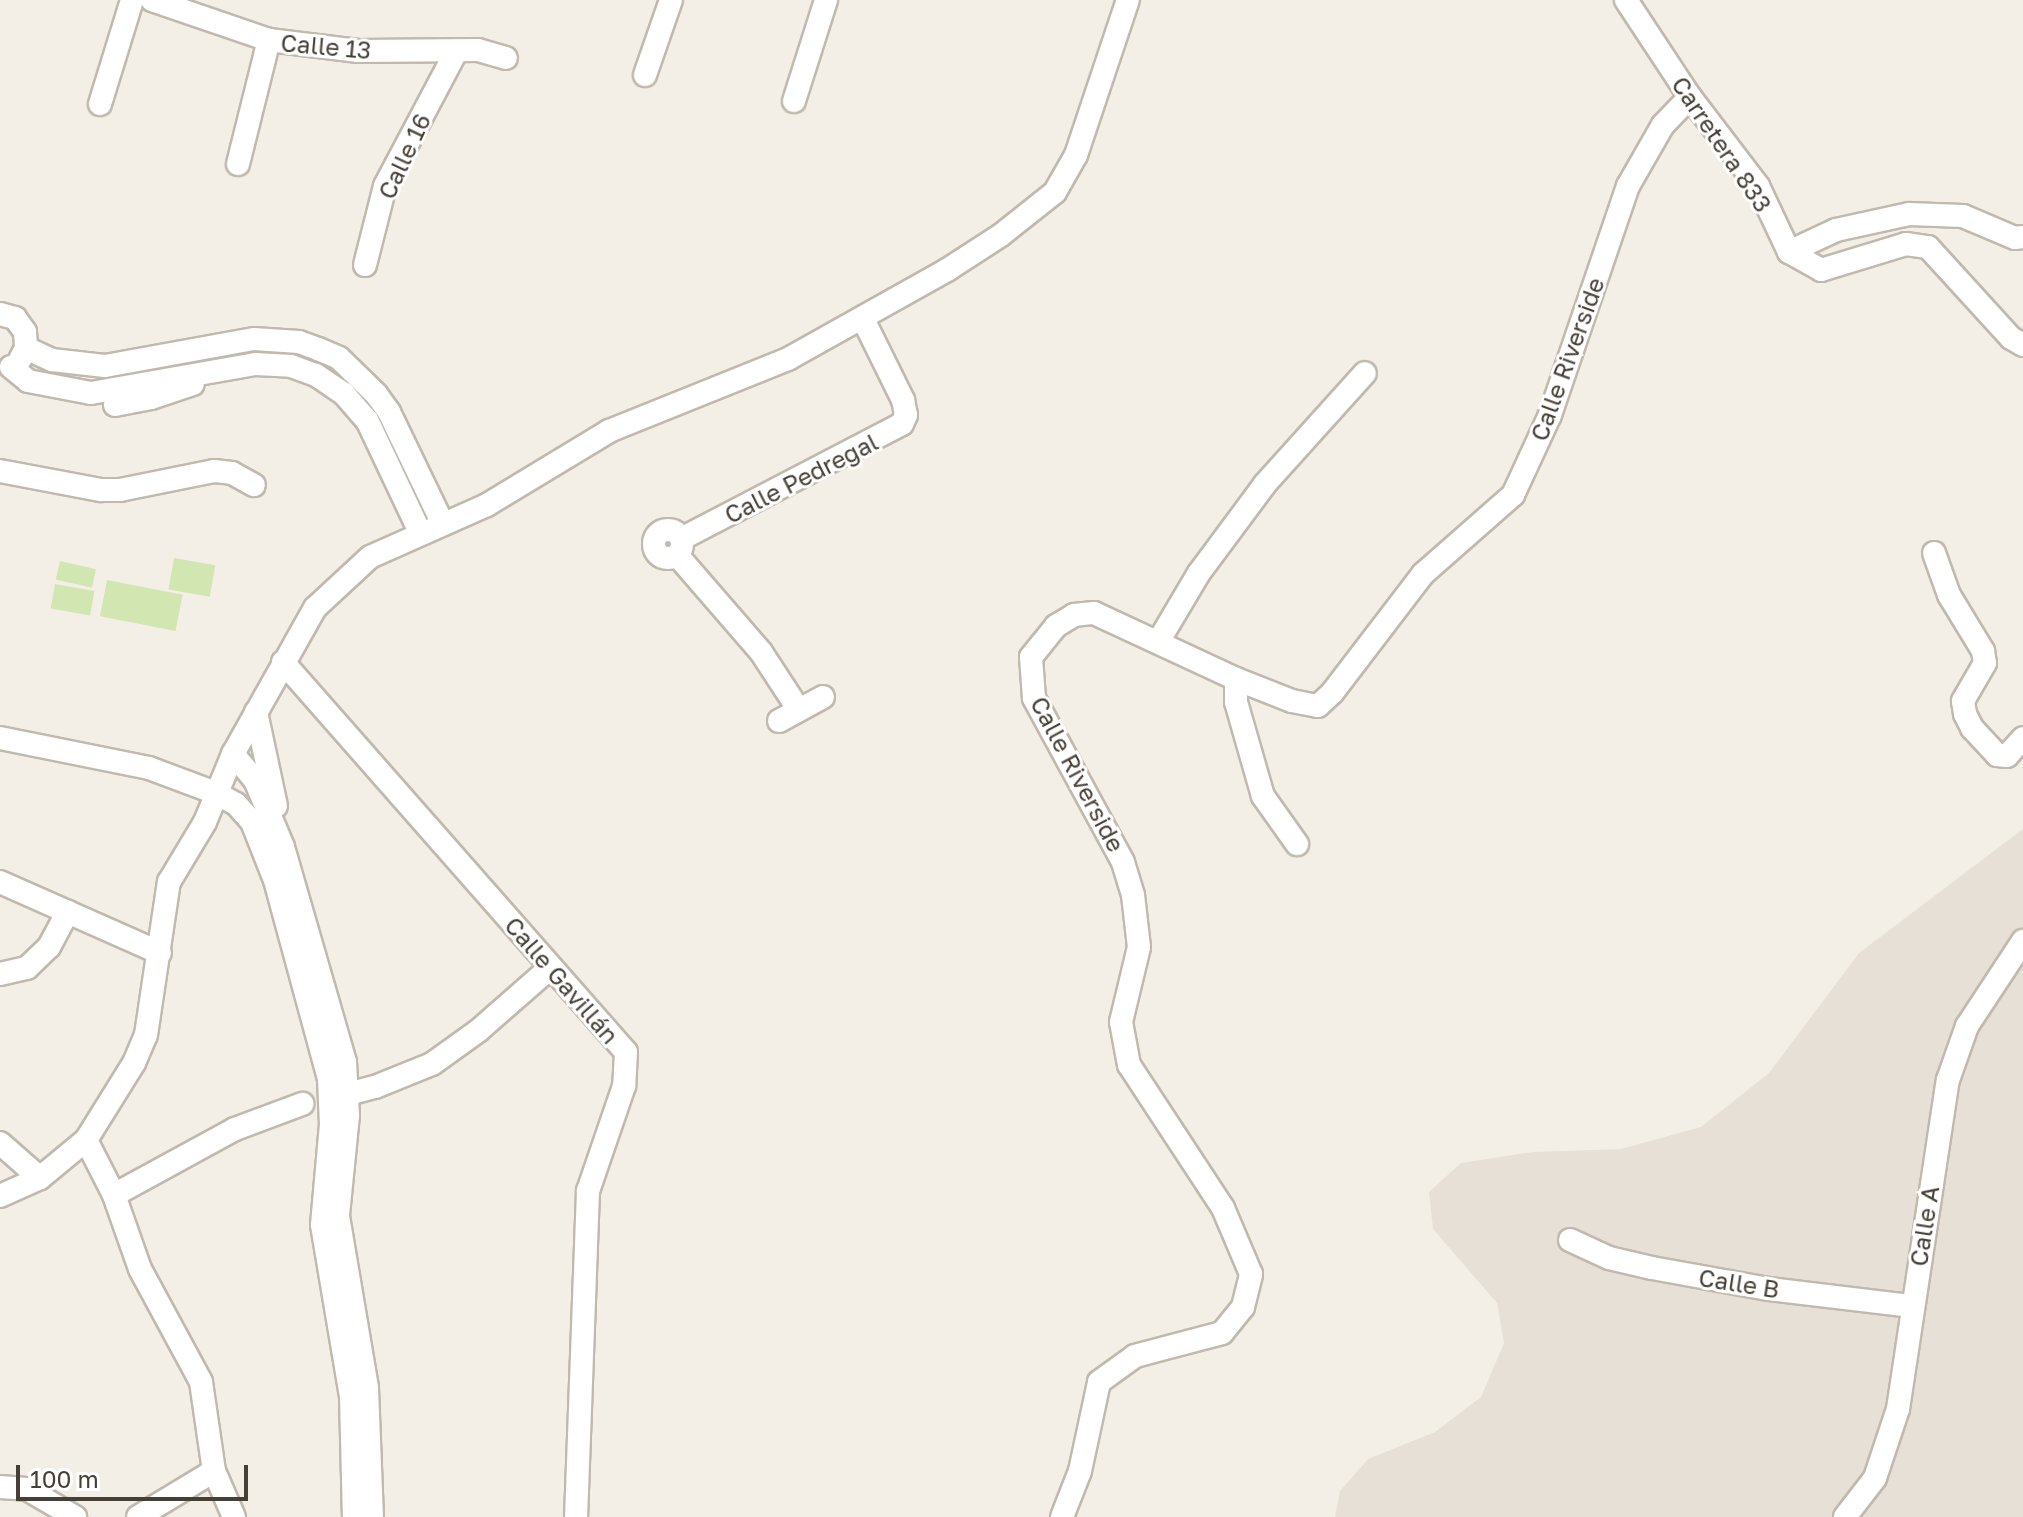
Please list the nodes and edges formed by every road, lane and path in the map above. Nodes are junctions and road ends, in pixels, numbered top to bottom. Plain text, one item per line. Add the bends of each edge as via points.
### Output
1 (132, 0) edge
2 (152, 0) edge
3 (671, 0) edge
4 (826, 0) edge
5 (1128, 0) edge
6 (1626, 0) edge
7 (269, 40) junction
8 (456, 52) junction
9 (506, 58) dead end
10 (645, 75) dead end
11 (1690, 97) junction
12 (794, 101) dead end
13 (100, 104) dead end
14 (238, 164) dead end
15 (2023, 237) edge
16 (1789, 252) junction
17 (365, 265) dead end
18 (0, 314) edge
19 (863, 319) junction
20 (2023, 345) edge
21 (26, 348) junction
22 (8, 373) edge
23 (1365, 373) dead end
24 (0, 471) edge
25 (254, 485) dead end
26 (443, 524) junction
27 (421, 534) junction
28 (1934, 553) dead end
29 (1158, 642) junction
30 (283, 662) junction
31 (1236, 679) junction
32 (823, 697) dead end
33 (799, 710) junction
34 (256, 712) junction
35 (779, 721) dead end
36 (0, 738) edge
37 (2023, 738) edge
38 (230, 762) junction
39 (216, 793) junction
40 (1297, 844) dead end
41 (274, 851) junction
42 (0, 882) edge
43 (68, 912) junction
44 (2023, 941) edge
45 (160, 953) junction
46 (546, 961) junction
47 (0, 974) edge
48 (339, 1087) junction
49 (302, 1104) dead end
50 (86, 1140) junction
51 (0, 1143) edge
52 (40, 1178) junction
53 (114, 1195) junction
54 (0, 1196) edge
55 (1570, 1240) dead end
56 (1912, 1306) junction
57 (214, 1471) junction
58 (0, 1487) edge
59 (75, 1517) edge
60 (138, 1517) edge
61 (234, 1517) edge
62 (354, 1517) edge
63 (372, 1517) edge
64 (576, 1517) edge
65 (1062, 1517) edge
66 (1845, 1517) edge

1 - 13 street
2 - 7 street, Calle 13
3 - 10 street
4 - 12 street
5 - 19 street via 1076,155 1055,192 1001,235
6 - 11 street, Carretera 833
7 - 8 street, Calle 13 via 358,51
7 - 14 street
8 - 9 street, Calle 13 via 478,50
8 - 17 street, Calle 16 via 385,186
11 - 16 street, Carretera 833 via 1758,186
11 - 31 street, Calle Riverside via 1663,125 1628,186 1550,415 1513,495 1423,574 1318,706
15 - 16 street via 1963,216 1909,214 1836,230
16 - 20 street via 1821,270 1906,244 1928,247
18 - 21 street via 21,324
19 - 26 street via 788,359 609,431 487,505
19 - 33 street, Calle Pedregal via 903,400 902,424 679,547
21 - 22 street
21 - 26 street via 52,360 105,366 254,339 318,349 339,358 389,412
22 - 27 street via 91,393 255,364 291,366 316,375 344,394 367,420
23 - 29 street via 1265,484 1199,573
24 - 25 street via 101,490 214,471 232,473
26 - 27 street
27 - 30 street via 370,557 337,587 315,608
28 - 37 street via 1949,595 1983,651 1985,663 1963,701 1965,714 1997,755 2007,756
29 - 31 street, Calle Riverside
29 - 65 street, Calle Riverside via 1094,613 1074,615 1038,645 1030,675 1034,698 1123,862 1139,918 1139,947 1121,1022 1129,1065 1223,1208 1251,1274 1243,1307 1222,1333 1135,1356 1099,1382 1080,1471
30 - 34 street
30 - 46 street, Calle Gavillán
31 - 40 street via 1236,702 1263,796
32 - 33 street
33 - 35 street
34 - 38 street
34 - 41 street
36 - 39 street via 149,768
38 - 39 street
38 - 41 street via 255,780
39 - 41 street via 244,811
39 - 45 street via 169,882
41 - 48 street
42 - 43 street
43 - 45 street
43 - 47 street via 49,947 27,968
44 - 56 street, Calle A via 1967,1026 1948,1080
45 - 50 street via 146,1035
46 - 48 street via 478,1031 432,1064
46 - 64 street, Calle Gavillán via 626,1052 624,1086 588,1191
48 - 62 street via 322,1225 351,1397
48 - 63 street via 338,1216 367,1388
49 - 53 street via 235,1129
50 - 52 street
50 - 53 street
51 - 52 street
52 - 54 street
53 - 57 street via 140,1269 201,1382
55 - 56 street, Calle B via 1609,1258 1652,1268
56 - 66 street, Calle A via 1898,1409 1875,1478
57 - 60 street
57 - 61 street
58 - 59 street via 27,1489

